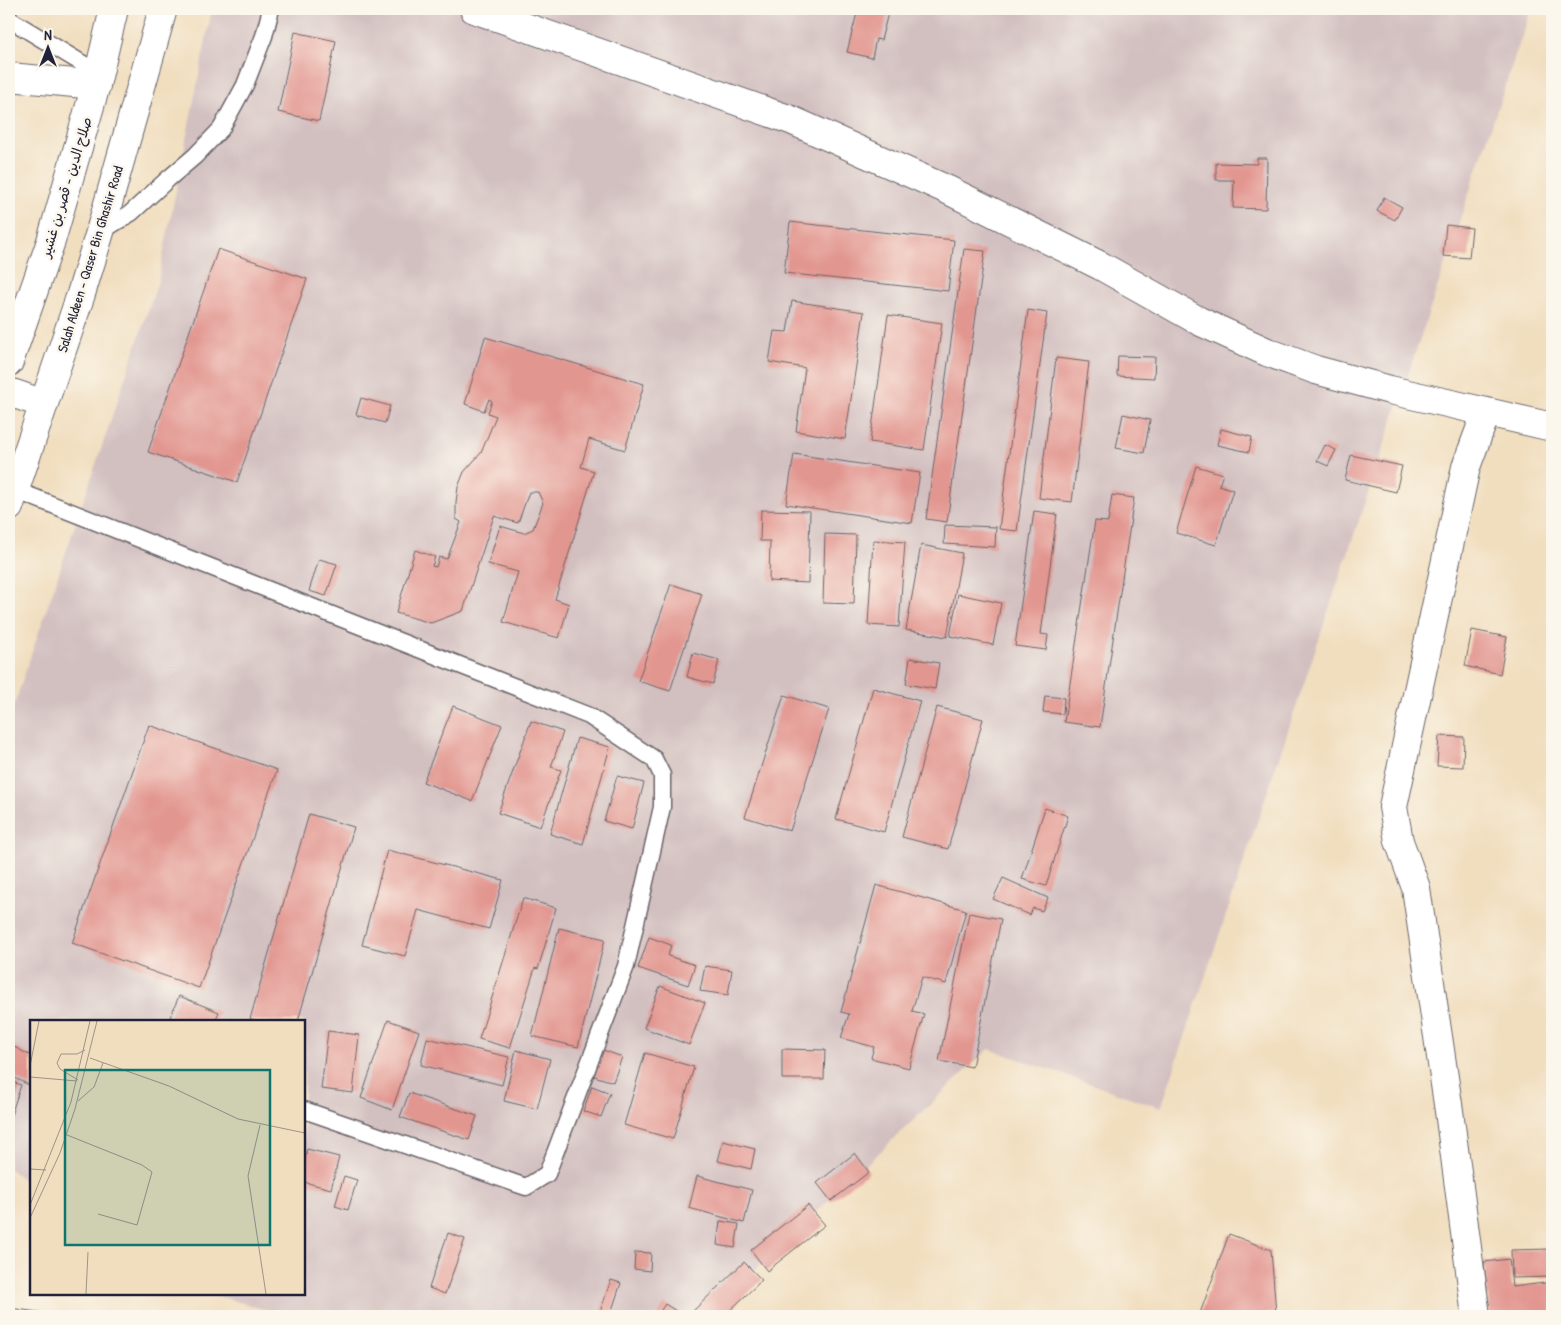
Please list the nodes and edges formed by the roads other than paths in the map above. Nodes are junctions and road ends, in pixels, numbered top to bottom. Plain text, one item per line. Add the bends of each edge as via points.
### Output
1 (114, 9) edge
2 (163, 9) edge
3 (272, 9) edge
4 (474, 9) edge
5 (9, 19) edge
6 (9, 77) edge
7 (97, 79) junction
8 (100, 232) junction
9 (9, 362) edge
10 (9, 392) edge
11 (44, 404) junction
12 (1486, 413) junction
13 (1552, 427) edge
14 (12, 498) edge
15 (305, 1110) edge
16 (1476, 1316) edge

1 - 7 main road, صلاح الدين - قصر بن غشير
2 - 8 main road, Salah Aldeen - Qaser Bin Ghashir Road
3 - 8 lane via 245,86 221,129 131,213
4 - 12 main road via 791,120 948,190 1101,266 1199,321 1266,352 1316,370
5 - 7 lane
6 - 7 main road
7 - 9 main road, صلاح الدين - قصر بن غشير via 51,241
8 - 11 main road, Salah Aldeen - Qaser Bin Ghashir Road
10 - 11 main road
11 - 14 main road, Salah Aldeen - Qaser Bin Ghashir Road
12 - 13 main road
12 - 16 main road via 1466,467 1393,806 1399,841 1416,888
14 - 15 lane via 589,716 654,759 662,774 662,807 626,966 547,1174 526,1187

